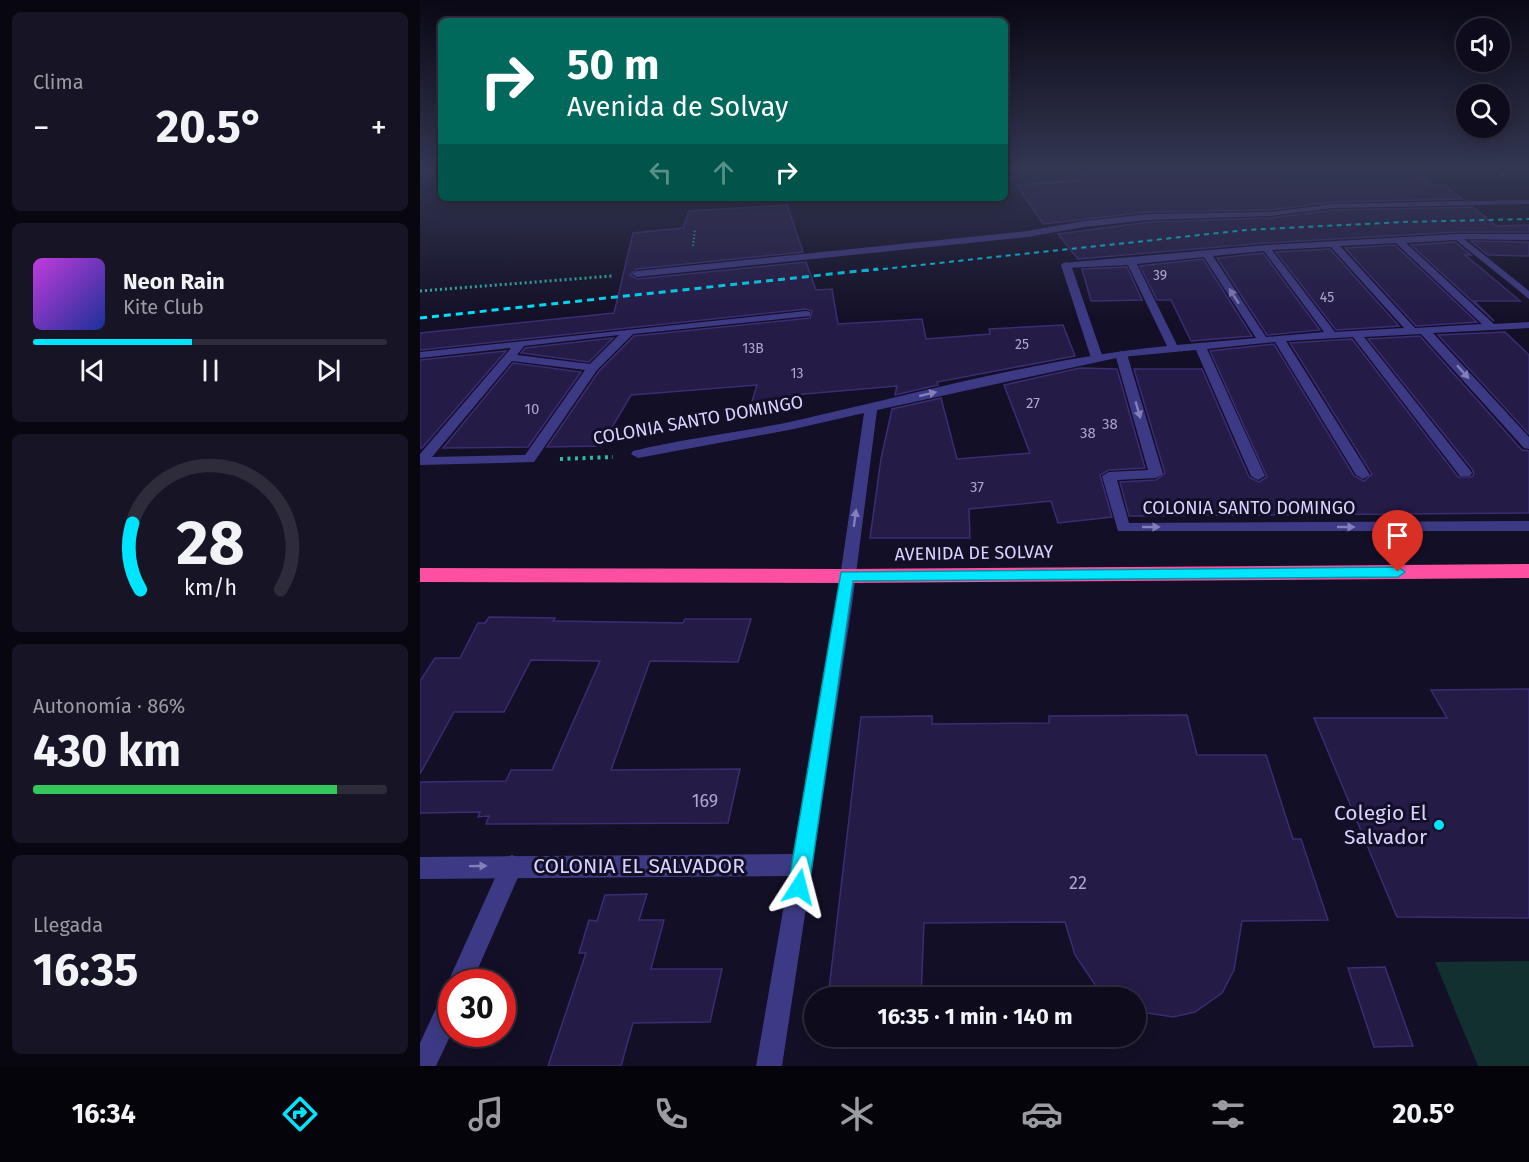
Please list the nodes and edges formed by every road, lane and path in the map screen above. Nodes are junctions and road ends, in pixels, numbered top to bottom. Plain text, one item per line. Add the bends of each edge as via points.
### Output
1 (1141, 218) edge
2 (1458, 237) junction
3 (1529, 237) edge
4 (1398, 240) junction
5 (1333, 244) junction
6 (1266, 248) junction
7 (1206, 253) junction
8 (1131, 261) junction
9 (636, 274) joint
10 (420, 291) edge
11 (1529, 296) edge
12 (806, 314) dead end
13 (1491, 327) junction
14 (1526, 328) edge
15 (1417, 330) junction
16 (630, 331) junction
17 (1355, 333) junction
18 (1332, 335) junction
19 (1278, 338) junction
20 (1262, 339) junction
21 (520, 344) junction
22 (1200, 346) junction
23 (1173, 348) junction
24 (1121, 354) junction
25 (420, 355) edge
26 (508, 357) junction
27 (1097, 358) junction
28 (593, 368) junction
29 (871, 406) junction
30 (1529, 444) edge
31 (638, 454) joint
32 (530, 459) junction
33 (420, 461) edge
34 (1465, 473) dead end
35 (1258, 476) dead end
36 (1363, 476) dead end
37 (1529, 526) edge
38 (1529, 571) edge
39 (420, 575) edge
40 (846, 576) junction
41 (802, 865) junction
42 (512, 866) junction
43 (420, 868) edge
44 (466, 969) edge
45 (438, 1033) edge
46 (423, 1066) edge
47 (769, 1066) edge

1 - 9 street via 1027,234
2 - 3 street
2 - 4 street
2 - 11 street
4 - 5 street
4 - 13 street
5 - 6 street
5 - 15 street
6 - 7 street
6 - 18 street
7 - 8 street
20 -> 7 street
8 - 23 street
8 - 27 street via 1066,265
9 - 10 path
12 - 16 street
13 - 14 street, COLONIA SANTO DOMINGO
13 - 15 street, COLONIA SANTO DOMINGO
15 - 17 street, COLONIA SANTO DOMINGO
15 -> 30 street
16 - 21 street
16 - 28 street
17 - 18 street, COLONIA SANTO DOMINGO
17 - 34 street
18 - 19 street, COLONIA SANTO DOMINGO
19 - 20 street, COLONIA SANTO DOMINGO
19 - 36 street, COLONIA SANTO DOMINGO
20 - 22 street, COLONIA SANTO DOMINGO
21 - 25 street
21 - 26 street
22 - 23 street, COLONIA SANTO DOMINGO
22 - 35 street, COLONIA SANTO DOMINGO
23 - 24 street, COLONIA SANTO DOMINGO
24 - 27 street, COLONIA SANTO DOMINGO
24 -> 37 street, COLONIA SANTO DOMINGO via 1156,474 1109,476 1123,528
26 - 28 street
26 - 33 street
29 -> 27 street, COLONIA SANTO DOMINGO
28 - 32 street
29 - 31 street, COLONIA SANTO DOMINGO via 794,425
40 -> 29 street
31 - 32 path, COLONIA SANTO DOMINGO via 596,459
32 - 33 street
38 - 40 highway, AVENIDA DE SOLVAY
39 - 40 highway, AVENIDA DE SOLVAY
40 - 41 street
41 - 42 street, COLONIA EL SALVADOR
41 - 47 street
43 -> 42 street, COLONIA EL SALVADOR
42 - 44 street, COLONIA EL SALVADOR
45 - 46 street

